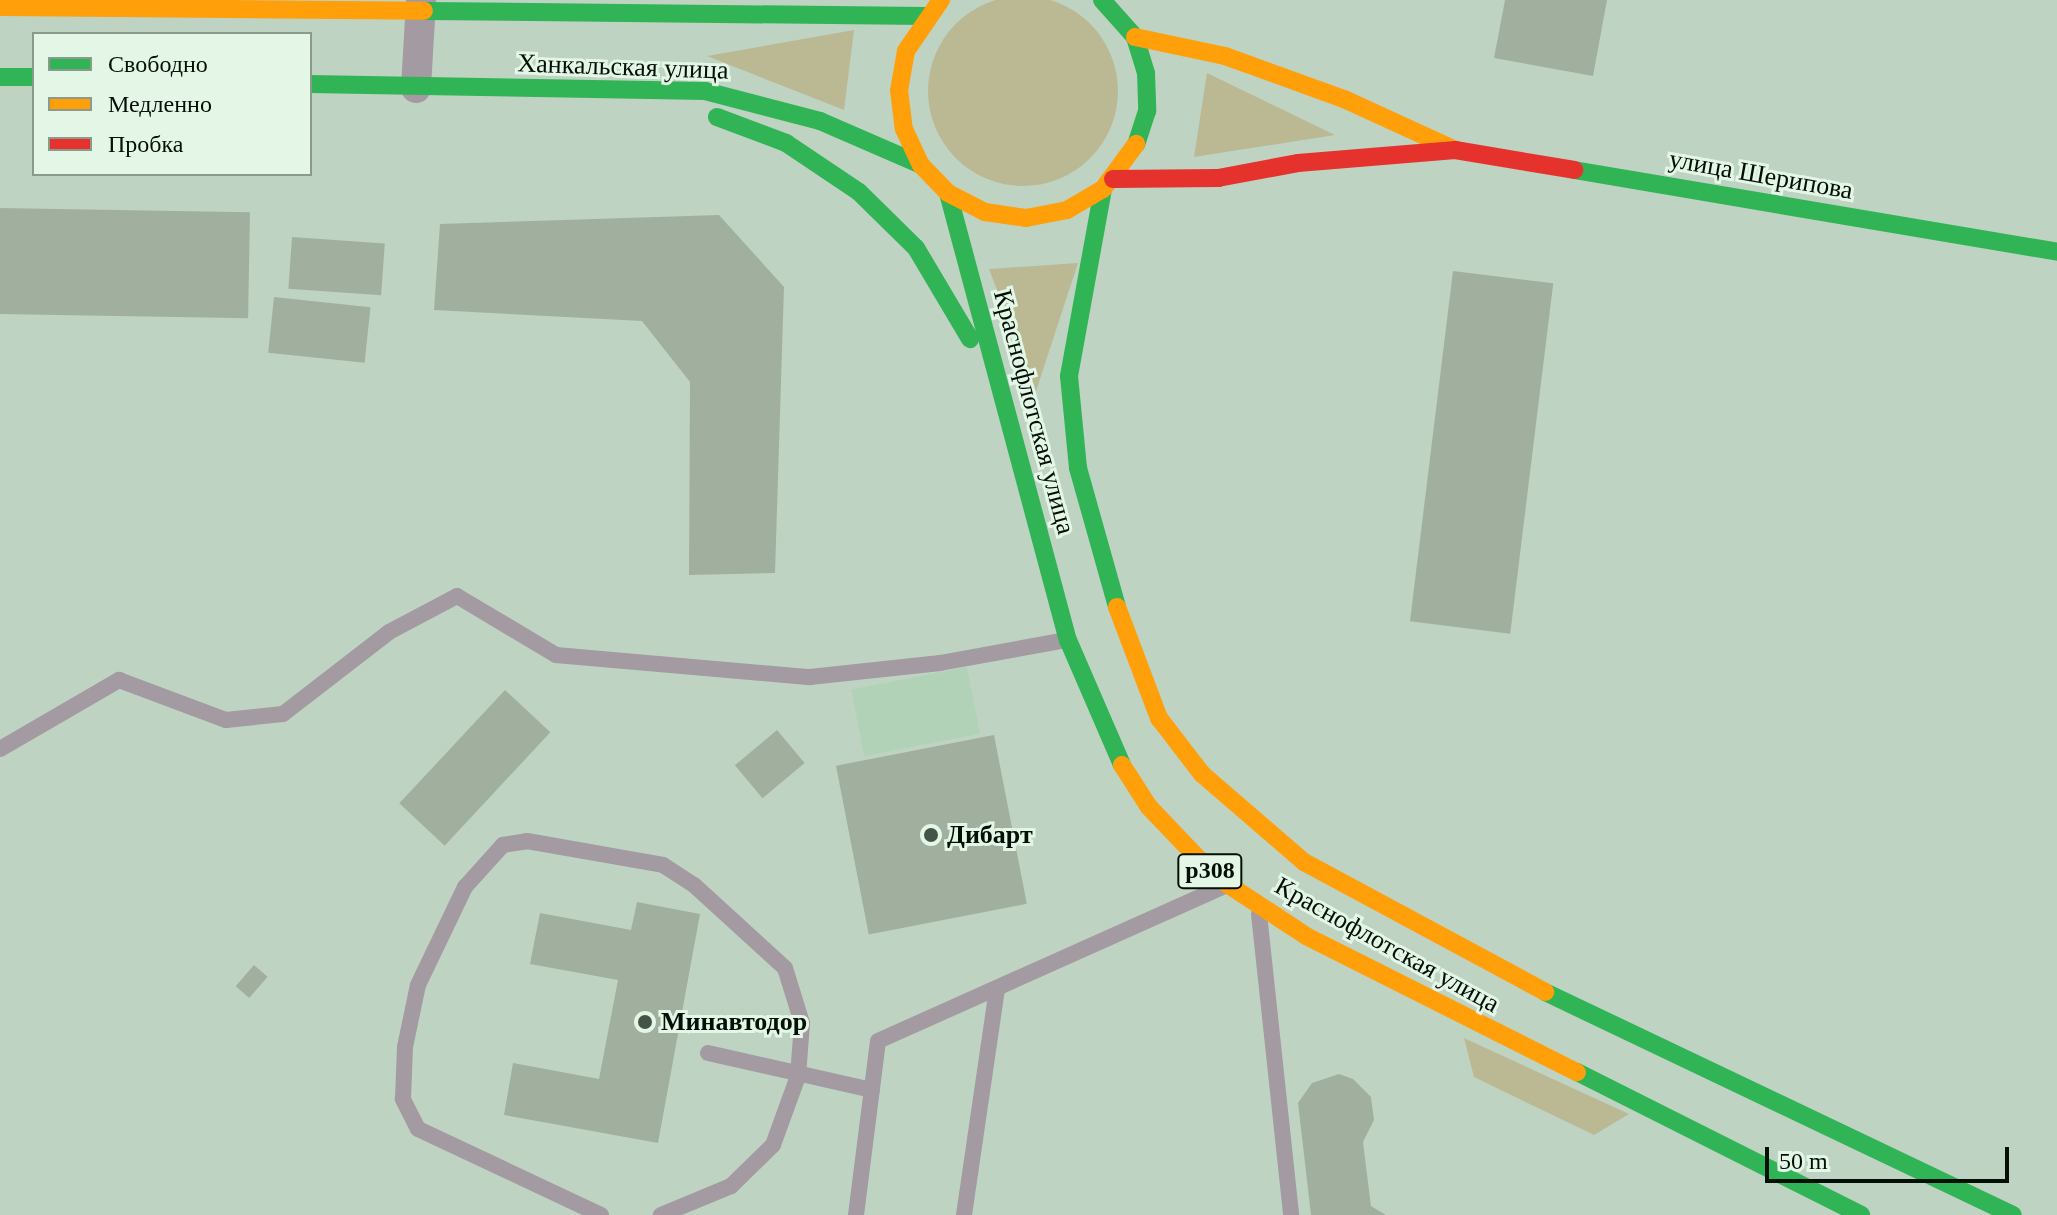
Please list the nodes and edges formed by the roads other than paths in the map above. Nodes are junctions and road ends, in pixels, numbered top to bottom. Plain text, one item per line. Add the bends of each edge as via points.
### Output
1 (759, 0) edge
2 (941, 0) edge
3 (1102, 0) edge
4 (421, 6) edge
5 (0, 7) edge
6 (1121, 8) edge
7 (700, 13) junction
8 (925, 16) junction
9 (1135, 37) junction
10 (0, 77) edge
11 (32, 77) edge
12 (312, 84) edge
13 (416, 88) junction
14 (651, 91) junction
15 (1455, 150) junction
16 (921, 165) junction
17 (1108, 184) junction
18 (948, 193) junction
19 (2057, 252) edge
20 (1010, 425) junction
21 (1068, 640) junction
22 (0, 749) edge
23 (1228, 885) junction
24 (1258, 904) junction
25 (997, 988) junction
26 (708, 1053) dead end
27 (798, 1076) junction
28 (872, 1090) junction
29 (601, 1215) edge
30 (661, 1215) edge
31 (856, 1215) edge
32 (964, 1215) edge
33 (1291, 1215) edge
34 (1861, 1215) edge
35 (2013, 1215) edge

1 - 7 main road
2 - 8 main road
3 - 6 main road
4 - 5 main road, Ханкальская улица
4 - 7 main road, Ханкальская улица
4 - 13 street
6 - 9 main road
7 - 8 main road
8 - 16 main road via 906,51 899,90 904,129
9 - 15 main road via 1225,56 1344,99
9 - 17 main road via 1146,73 1147,111 1135,148
10 - 11 main road
12 - 13 main road, Ханкальская улица
13 - 14 main road, Ханкальская улица
14 - 16 main road, Ханкальская улица via 705,91 755,100 820,121
14 - 20 main road via 786,143 859,192 916,248 953,303
15 - 17 main road via 1298,163 1218,178
15 - 19 main road, улица Шерипова
16 - 18 main road
17 - 18 main road via 1067,210 1026,218 985,212
17 - 35 main road via 1069,376 1075,453 1125,635 1159,718 1202,774 1304,862 1368,901 1507,974
18 - 20 main road, Краснофлотская улица / p308
20 - 21 main road, Краснофлотская улица / p308
21 - 22 lane via 940,663 810,677 556,655 457,596 389,632 283,714 226,720 119,680
21 - 23 main road, Краснофлотская улица / p308 via 1109,745 1149,807
23 - 24 main road, Краснофлотская улица / p308
23 - 25 lane
24 - 33 lane
24 - 34 main road, Краснофлотская улица / p308 via 1405,990
25 - 28 lane via 878,1041
25 - 32 lane
26 - 27 lane
27 - 28 lane
27 - 29 lane via 802,1023 785,968 694,885 663,865 527,841 503,845 465,887 418,985 405,1047 403,1099 418,1129
27 - 30 lane via 773,1145 731,1186
28 - 31 lane

